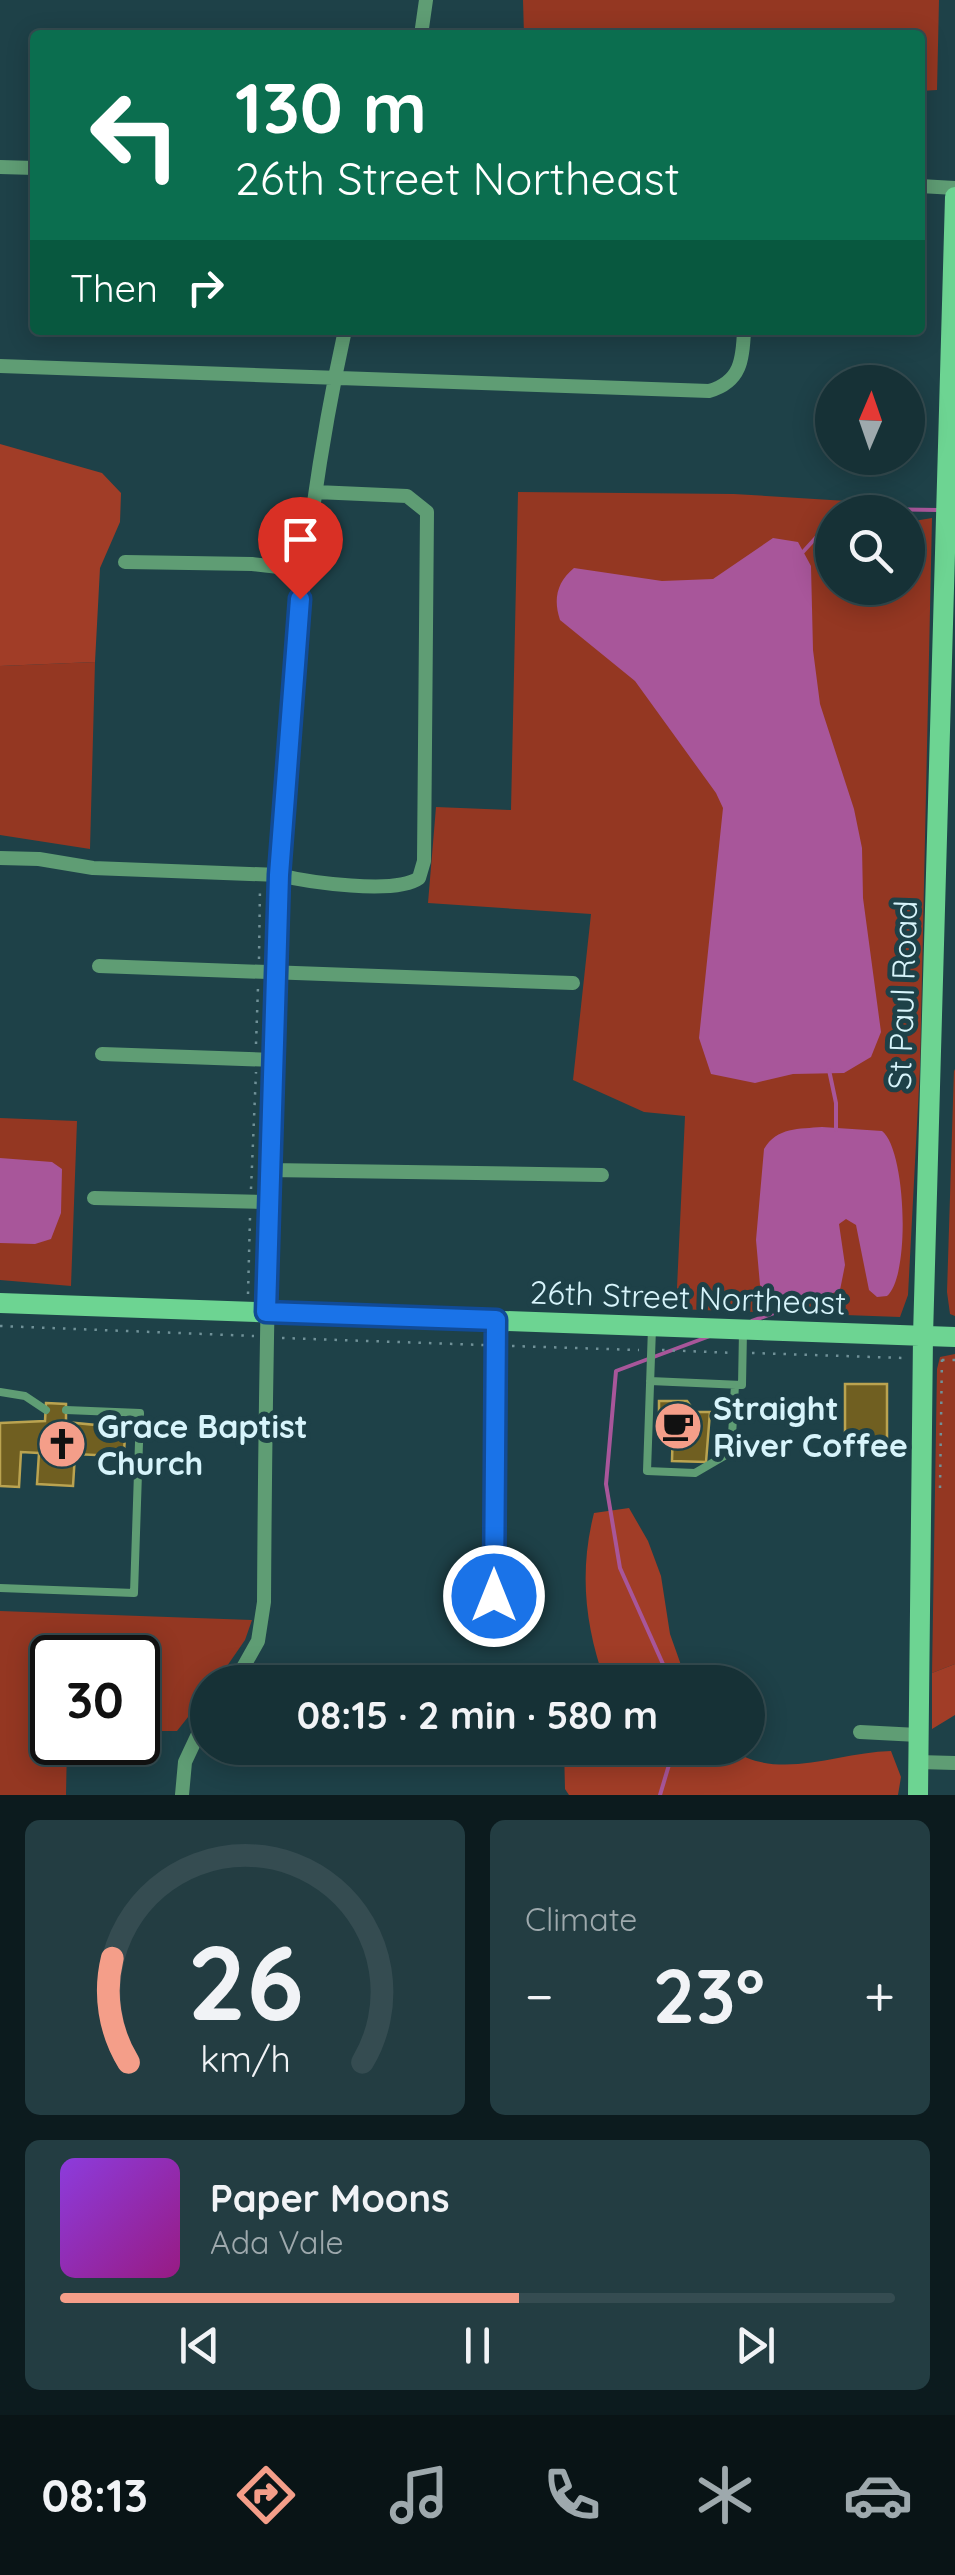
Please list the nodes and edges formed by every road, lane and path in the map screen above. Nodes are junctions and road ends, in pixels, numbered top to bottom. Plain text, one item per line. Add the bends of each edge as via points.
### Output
1 (426, 0) edge
2 (422, 30) edge
3 (0, 167) edge
4 (30, 168) edge
5 (925, 186) edge
6 (955, 188) edge
7 (955, 197) edge
8 (344, 335) edge
9 (744, 335) edge
10 (0, 366) edge
11 (336, 378) junction
12 (316, 492) junction
13 (125, 562) dead end
14 (304, 570) junction
15 (946, 802) edge
16 (0, 858) edge
17 (261, 874) junction
18 (279, 875) junction
19 (99, 966) dead end
20 (258, 972) junction
21 (276, 972) junction
22 (572, 983) dead end
23 (102, 1054) dead end
24 (256, 1060) junction
25 (274, 1060) junction
26 (269, 1170) junction
27 (602, 1175) dead end
28 (94, 1198) dead end
29 (250, 1202) junction
30 (268, 1202) junction
31 (0, 1303) edge
32 (257, 1312) junction
33 (496, 1320) junction
34 (0, 1326) edge
35 (652, 1326) junction
36 (743, 1329) junction
37 (248, 1336) junction
38 (923, 1336) junction
39 (266, 1337) junction
40 (955, 1337) edge
41 (496, 1345) junction
42 (651, 1350) junction
43 (742, 1353) junction
44 (932, 1359) junction
45 (955, 1360) edge
46 (650, 1381) junction
47 (735, 1384) junction
48 (0, 1392) edge
49 (46, 1410) dead end
50 (66, 1410) dead end
51 (939, 1495) dead end
52 (0, 1588) edge
53 (493, 1632) dead end
54 (246, 1665) edge
55 (860, 1732) dead end
56 (918, 1735) junction
57 (190, 1750) edge
58 (918, 1762) junction
59 (955, 1763) edge
60 (182, 1795) edge
61 (918, 1795) edge

1 - 2 street
3 - 4 street
5 - 6 street
7 - 15 street, St Paul Road
8 - 11 street
9 - 11 street via 737,374 709,391
10 - 11 street
11 - 12 street
12 - 14 street
12 - 18 street via 407,496 427,512 424,861 410,884
13 - 14 street
14 - 18 street
15 - 38 street, St Paul Road
16 - 17 street
17 - 18 street
17 - 20 path
18 - 21 street
19 - 20 street
20 - 21 street
20 - 24 path
21 - 22 street
21 - 25 street
23 - 24 street
24 - 25 street
24 - 29 path
25 - 26 street
26 - 27 street
26 - 30 street
28 - 29 street
29 - 30 street
29 - 32 path
30 - 32 street
31 - 32 street, 26th Street Northeast
32 - 33 street, 26th Street Northeast
32 - 37 path
32 - 39 street
33 - 35 street, 26th Street Northeast
33 - 41 street
34 - 37 path
35 - 36 street, 26th Street Northeast
35 - 42 lane
36 - 38 street, 26th Street Northeast
36 - 43 lane
37 - 39 path
38 - 40 street, 26th Street Northeast
38 - 44 street, St Paul Road
39 - 41 path
39 - 54 street via 263,1620
41 - 42 path
41 - 53 street
42 - 43 path
42 - 46 lane
43 - 44 path
43 - 47 lane via 742,1385
44 - 45 path
44 - 51 path
44 - 56 street, St Paul Road
46 - 47 lane
46 - 47 lane via 647,1471 695,1474 731,1452
48 - 49 lane via 25,1396
50 - 52 lane via 140,1412 134,1594
55 - 56 street
56 - 58 street, St Paul Road
57 - 60 street
58 - 59 street
58 - 61 street, St Paul Road

